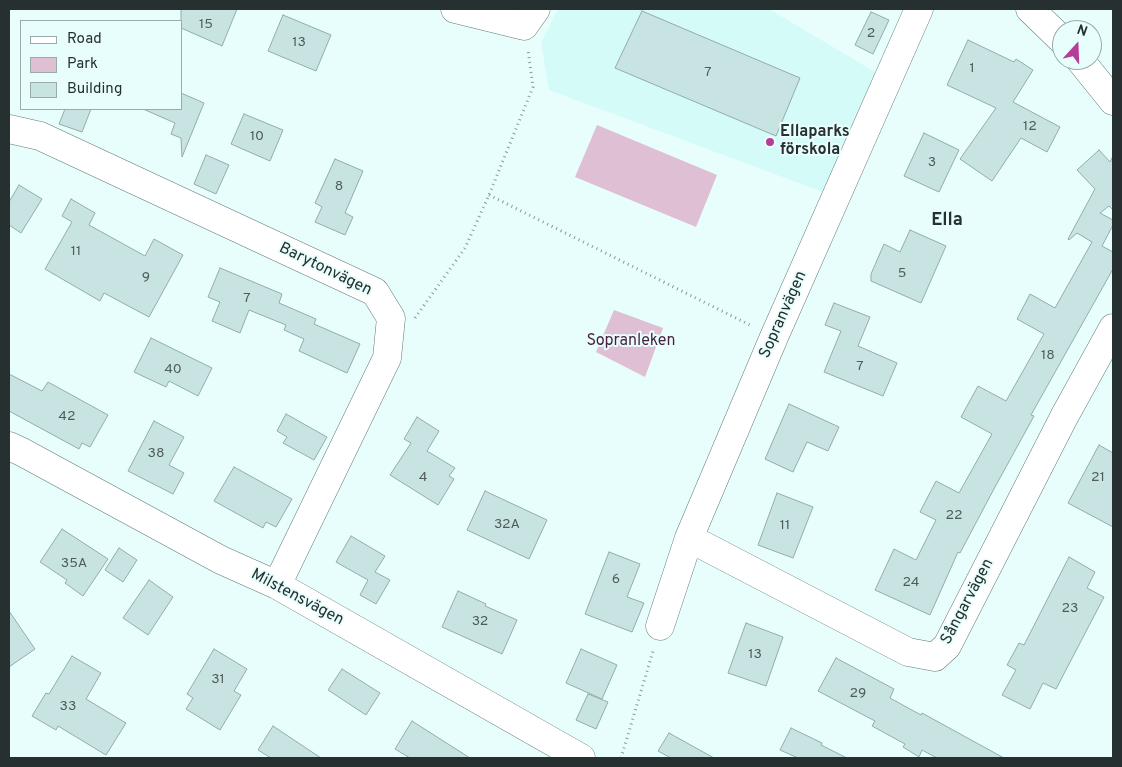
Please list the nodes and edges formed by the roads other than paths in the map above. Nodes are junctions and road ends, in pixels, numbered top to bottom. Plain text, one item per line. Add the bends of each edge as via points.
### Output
1 (455, 9) edge
2 (919, 9) edge
3 (1030, 9) edge
4 (530, 18) edge
5 (1052, 30) edge
6 (1088, 70) edge
7 (1113, 101) edge
8 (9, 129) edge
9 (1113, 328) edge
10 (9, 446) edge
11 (688, 538) junction
12 (277, 585) junction
13 (660, 626) road end
14 (582, 758) edge

1 - 4 street
2 - 11 street, Sopranvägen
3 - 5 street
6 - 7 street
8 - 12 street, Barytonvägen via 40,136 375,292 391,318 387,358
9 - 11 street, Sångarvägen via 947,646 935,657 908,652
10 - 12 street, Milstensvägen via 221,560
11 - 13 street, Sopranvägen
12 - 14 street, Milstensvägen

